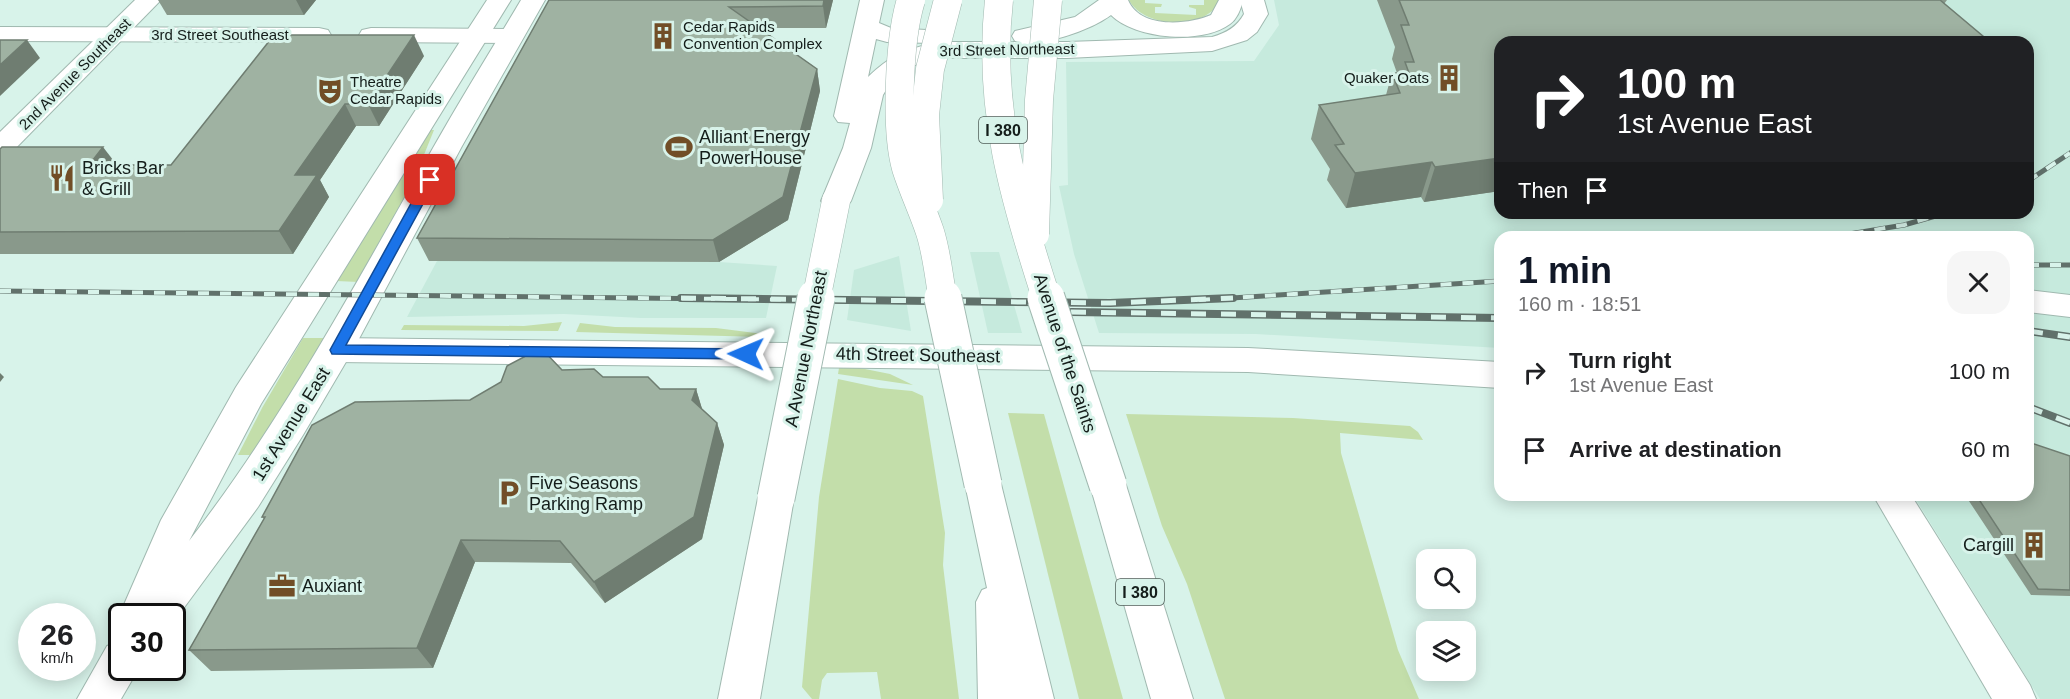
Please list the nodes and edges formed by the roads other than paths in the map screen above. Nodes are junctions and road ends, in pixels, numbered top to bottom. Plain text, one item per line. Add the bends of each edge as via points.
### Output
1 (149, 0) edge
2 (499, 0) edge
3 (533, 0) edge
4 (872, 0) edge
5 (911, 0) edge
6 (948, 0) edge
7 (999, 0) edge
8 (1048, 0) edge
9 (1114, 0) edge
10 (1231, 0) edge
11 (1252, 0) edge
12 (865, 26) junction
13 (0, 34) edge
14 (114, 34) junction
15 (477, 36) junction
16 (512, 36) junction
17 (1024, 36) junction
18 (1128, 46) junction
19 (0, 148) edge
20 (836, 201) junction
21 (931, 235) junction
22 (1033, 256) junction
23 (2034, 303) edge
24 (2070, 306) edge
25 (336, 350) junction
26 (1494, 375) edge
27 (1895, 501) edge
28 (994, 528) junction
29 (144, 603) edge
30 (164, 603) edge
31 (109, 681) edge
32 (98, 699) edge
33 (739, 699) edge
34 (999, 699) edge
35 (1033, 699) edge
36 (1172, 699) edge
37 (2014, 699) edge

1 - 14 main road, 2nd Avenue Southeast
2 - 15 main road
3 - 16 main road, 1st Avenue East
4 - 12 main road, A Avenue Northeast
5 - 21 main road, bridge via 902,61 900,134 906,167
6 - 21 main road, bridge via 930,69 926,115
7 - 22 main road, Avenue of the Saints / I 380, bridge via 994,38 998,99 1008,163
8 - 22 main road, bridge via 1041,52
9 - 10 main road via 1120,13 1130,19 1176,29 1220,20
9 - 17 main road via 1092,18
11 - 18 main road, 3rd Street Northeast via 1256,14 1252,23 1226,41
12 - 17 main road, 3rd Street Northeast via 899,36
12 - 20 main road, A Avenue Northeast via 842,144
13 - 14 main road, 3rd Street Southeast
14 - 15 main road, 3rd Street Southeast
14 - 19 main road, 2nd Avenue Southeast
15 - 16 main road, 3rd Street Southeast
15 - 29 main road via 248,396 174,531
16 - 25 main road, 1st Avenue East
17 - 18 main road, 3rd Street Northeast
18 - 20 main road, 3rd Street Northeast via 938,50 904,60 882,76 870,95 860,138
20 - 33 main road, A Avenue Northeast, bridge
21 - 28 main road, bridge
22 - 36 main road, Avenue of the Saints / I 380, bridge via 1108,485
23 - 24 main road
25 - 26 main road, 4th Street Southeast via 1248,360
25 - 30 main road, 1st Avenue East via 245,496
27 - 37 main road
28 - 34 main road
28 - 35 main road
31 - 32 main road

